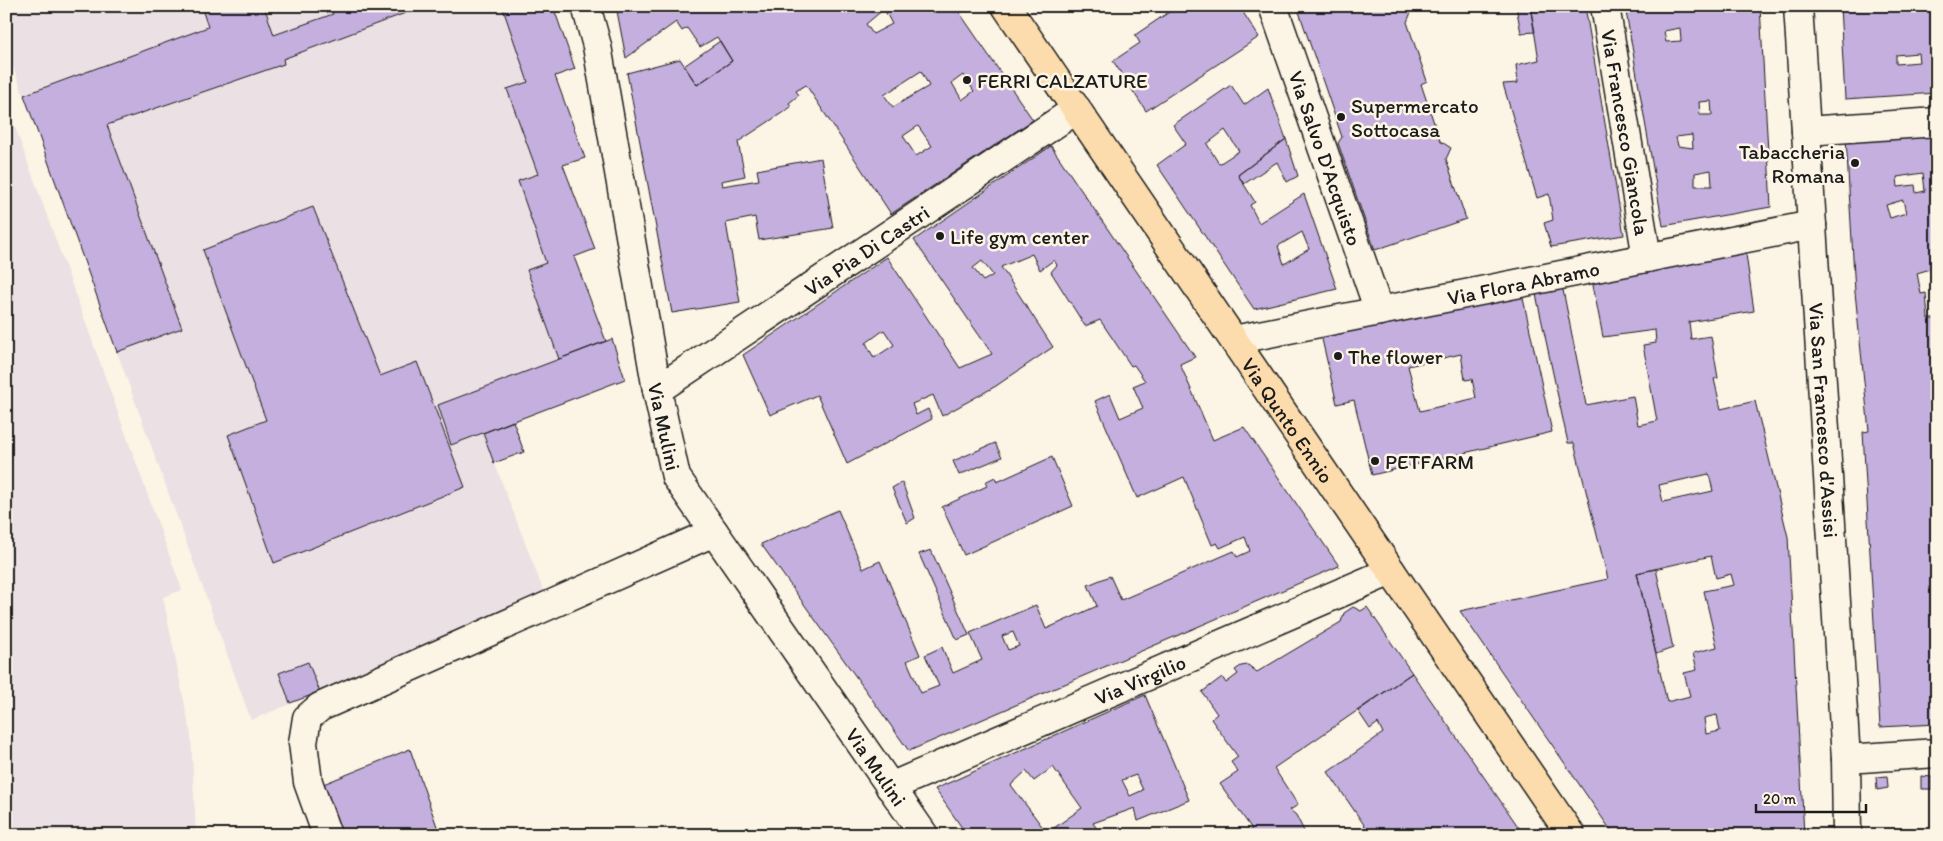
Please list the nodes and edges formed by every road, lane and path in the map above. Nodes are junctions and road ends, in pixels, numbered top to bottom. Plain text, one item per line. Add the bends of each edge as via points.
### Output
1 (586, 6) edge
2 (1006, 6) edge
3 (1273, 6) edge
4 (1605, 6) edge
5 (1798, 6) edge
6 (1077, 109) junction
7 (1937, 122) edge
8 (1806, 131) junction
9 (1812, 225) junction
10 (1647, 258) junction
11 (1379, 311) junction
12 (1234, 340) junction
13 (657, 390) junction
14 (714, 532) junction
15 (1391, 571) junction
16 (1937, 753) edge
17 (1846, 759) junction
18 (890, 787) junction
19 (327, 835) edge
20 (924, 835) edge
21 (1570, 835) edge
22 (1848, 835) edge

1 - 13 street, Via Mulini via 597,46
2 - 6 main road, Via Qunto Ennio
3 - 11 street, Via Salvo D'Acquisto
4 - 10 street, Via Francesco Giancola
5 - 8 street, Via San Francesco d'Assisi
6 - 12 main road, Via Qunto Ennio
6 - 13 street, Via Pia Di Castri
7 - 8 street
8 - 9 street, Via San Francesco d'Assisi
9 - 10 street, Via Flora Abramo
9 - 17 street, Via San Francesco d'Assisi
10 - 11 street, Via Flora Abramo
11 - 12 street, Via Flora Abramo
12 - 15 main road, Via Qunto Ennio
13 - 14 street, Via Mulini via 676,477
14 - 18 street, Via Mulini
14 - 19 street via 320,707 307,718 303,743 308,782
15 - 18 street, Via Virgilio
15 - 21 main road, Via Qunto Ennio
16 - 17 street
17 - 22 street, Via San Francesco d'Assisi
18 - 20 street, Via Mulini

